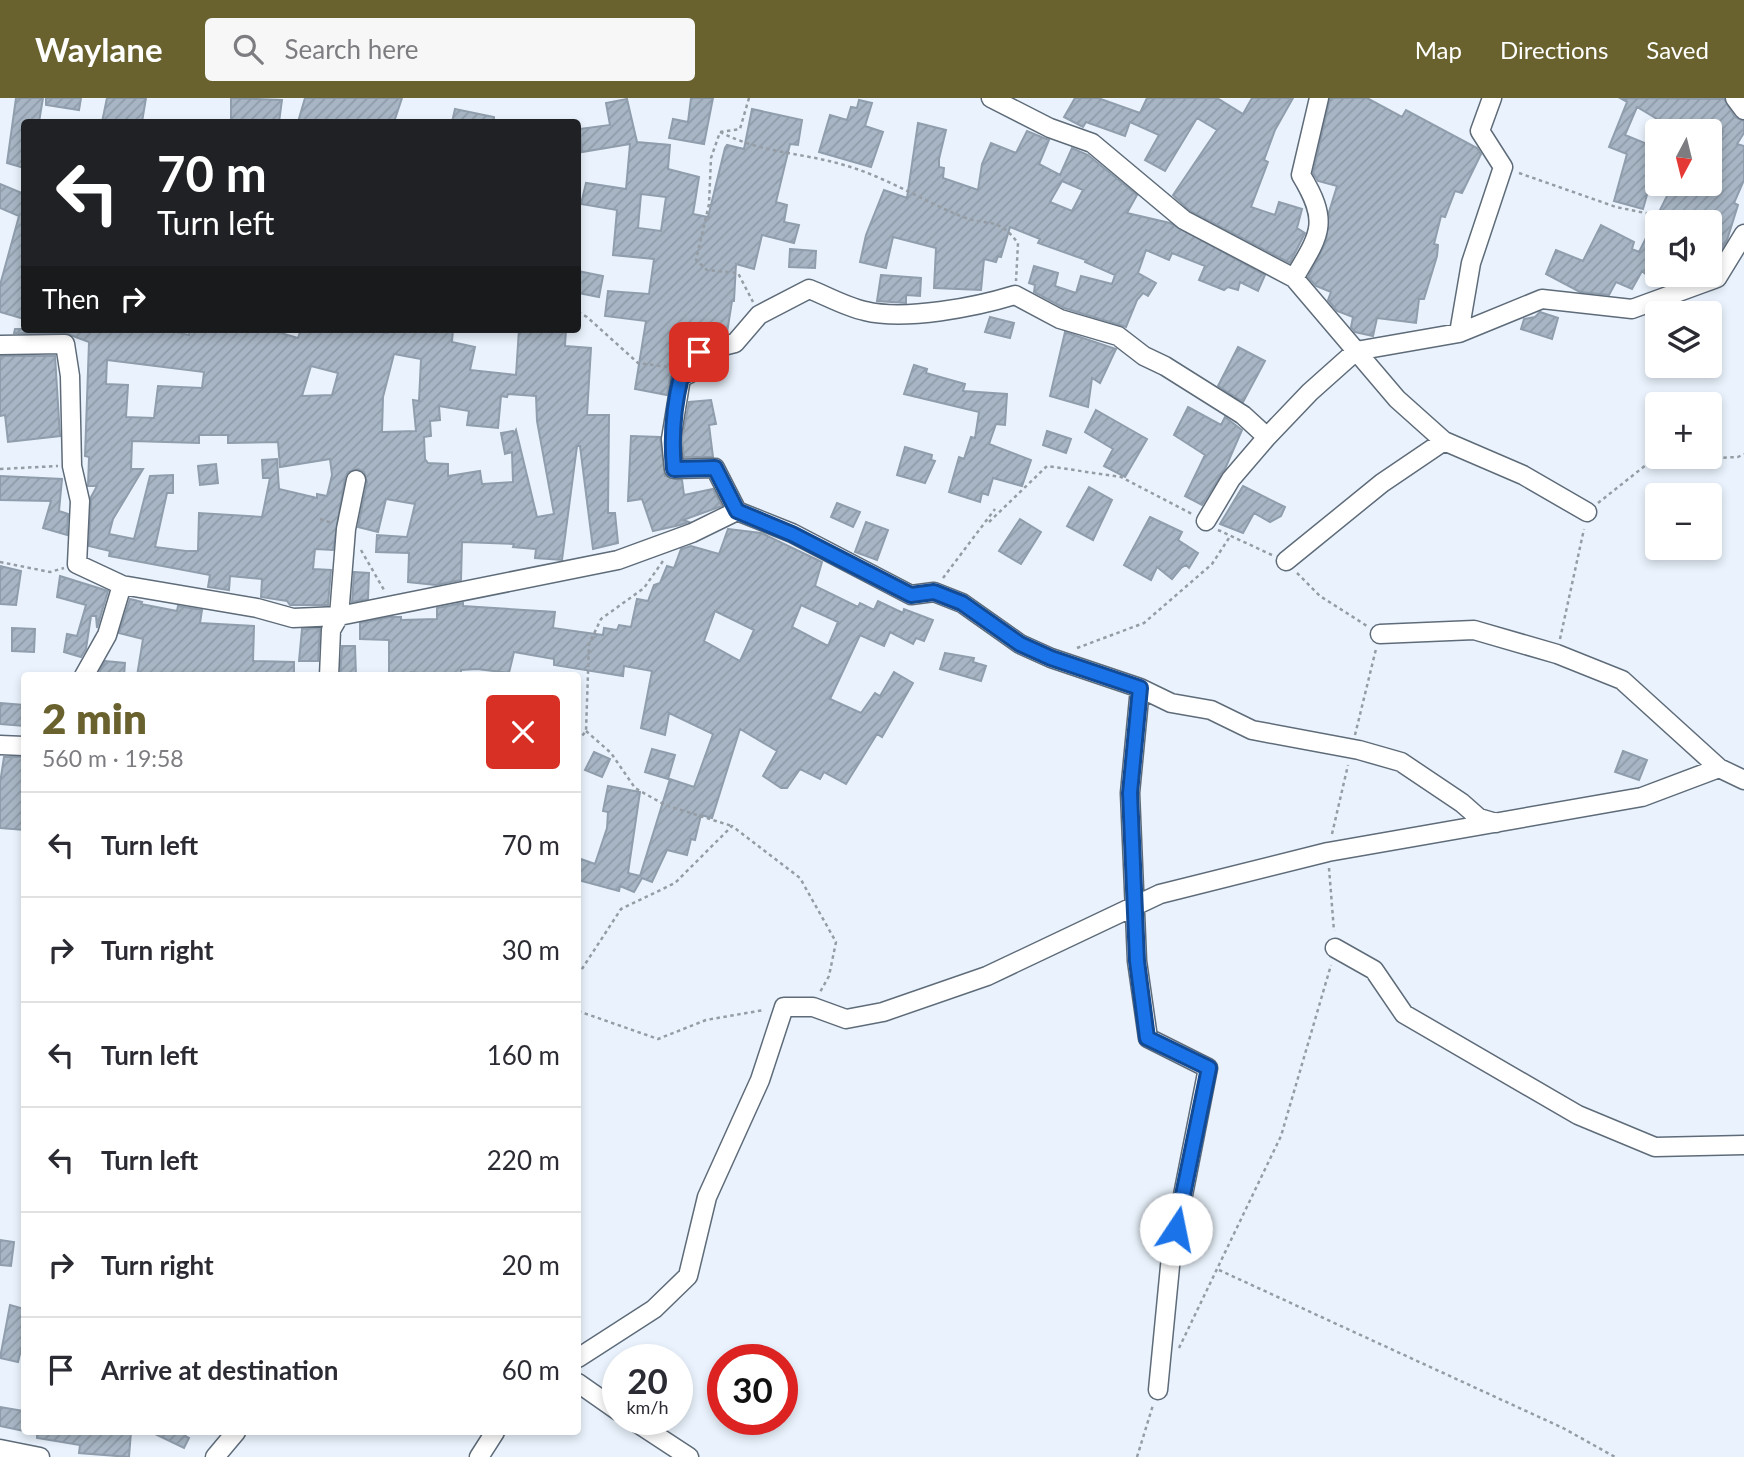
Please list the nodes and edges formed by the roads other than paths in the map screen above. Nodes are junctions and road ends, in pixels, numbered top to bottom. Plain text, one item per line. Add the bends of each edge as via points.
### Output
1 (991, 98) edge
2 (1319, 98) edge
3 (1492, 98) edge
4 (1735, 98) edge
5 (1744, 110) edge
6 (1744, 234) edge
7 (1744, 262) edge
8 (1722, 270) edge
9 (1722, 275) edge
10 (1294, 278) junction
11 (1692, 287) edge
12 (1460, 333) junction
13 (0, 345) edge
14 (1356, 351) junction
15 (1267, 437) junction
16 (1444, 441) junction
17 (356, 480) dead end
18 (737, 511) junction
19 (1587, 512) road end
20 (1206, 521) dead end
21 (1286, 561) dead end
22 (122, 585) junction
23 (340, 616) junction
24 (1380, 634) dead end
25 (86, 672) edge
26 (329, 672) edge
27 (1140, 688) junction
28 (0, 744) edge
29 (21, 746) edge
30 (1719, 768) junction
31 (1744, 780) edge
32 (1500, 823) junction
33 (1135, 906) junction
34 (1335, 948) dead end
35 (1744, 1145) edge
36 (581, 1356) edge
37 (581, 1385) edge
38 (1158, 1390) dead end
39 (602, 1400) edge
40 (233, 1435) edge
41 (493, 1435) edge
42 (656, 1435) edge
43 (0, 1449) edge
44 (40, 1457) edge
45 (215, 1457) edge
46 (478, 1457) edge
47 (690, 1457) edge

1 - 10 street via 1092,143 1185,220
2 - 10 street via 1301,176 1317,201 1320,235
3 - 12 street via 1480,131 1503,167 1471,263
4 - 5 street
6 - 8 street
7 - 9 street
10 - 14 street
11 - 12 street via 1632,309 1542,299
12 - 14 street
13 - 22 street via 65,344 72,466 80,501 77,564
14 - 15 street
14 - 16 street via 1397,399
15 - 18 street via 1243,415 1118,337 1060,320 1015,295 917,313 866,312 809,289 759,315 735,343 699,352 696,370 681,377 671,439 674,469 715,468
15 - 20 street via 1231,479
16 - 19 street via 1523,475
16 - 21 street via 1382,483
17 - 23 street via 346,529
18 - 23 street via 618,560
18 - 27 street via 911,595 934,592 962,603 1020,644 1051,658
22 - 23 street via 293,618
22 - 25 street via 107,635
23 - 26 street via 331,630
24 - 30 street via 1474,630 1557,654 1622,680
27 - 32 street via 1171,703 1211,710 1252,730 1401,762 1479,818
27 - 33 street via 1130,793
28 - 29 street
30 - 31 street
30 - 32 street via 1642,797
32 - 33 street via 1328,852 1160,894
33 - 36 street via 987,976 883,1012 846,1019 813,1007 784,1007 760,1080 707,1197 688,1276 654,1309
33 - 38 street via 1147,1038 1209,1068 1171,1256
34 - 35 street via 1374,970 1404,1014 1578,1115 1655,1147
37 - 39 street
40 - 45 street
41 - 46 street
42 - 47 street
43 - 44 street

